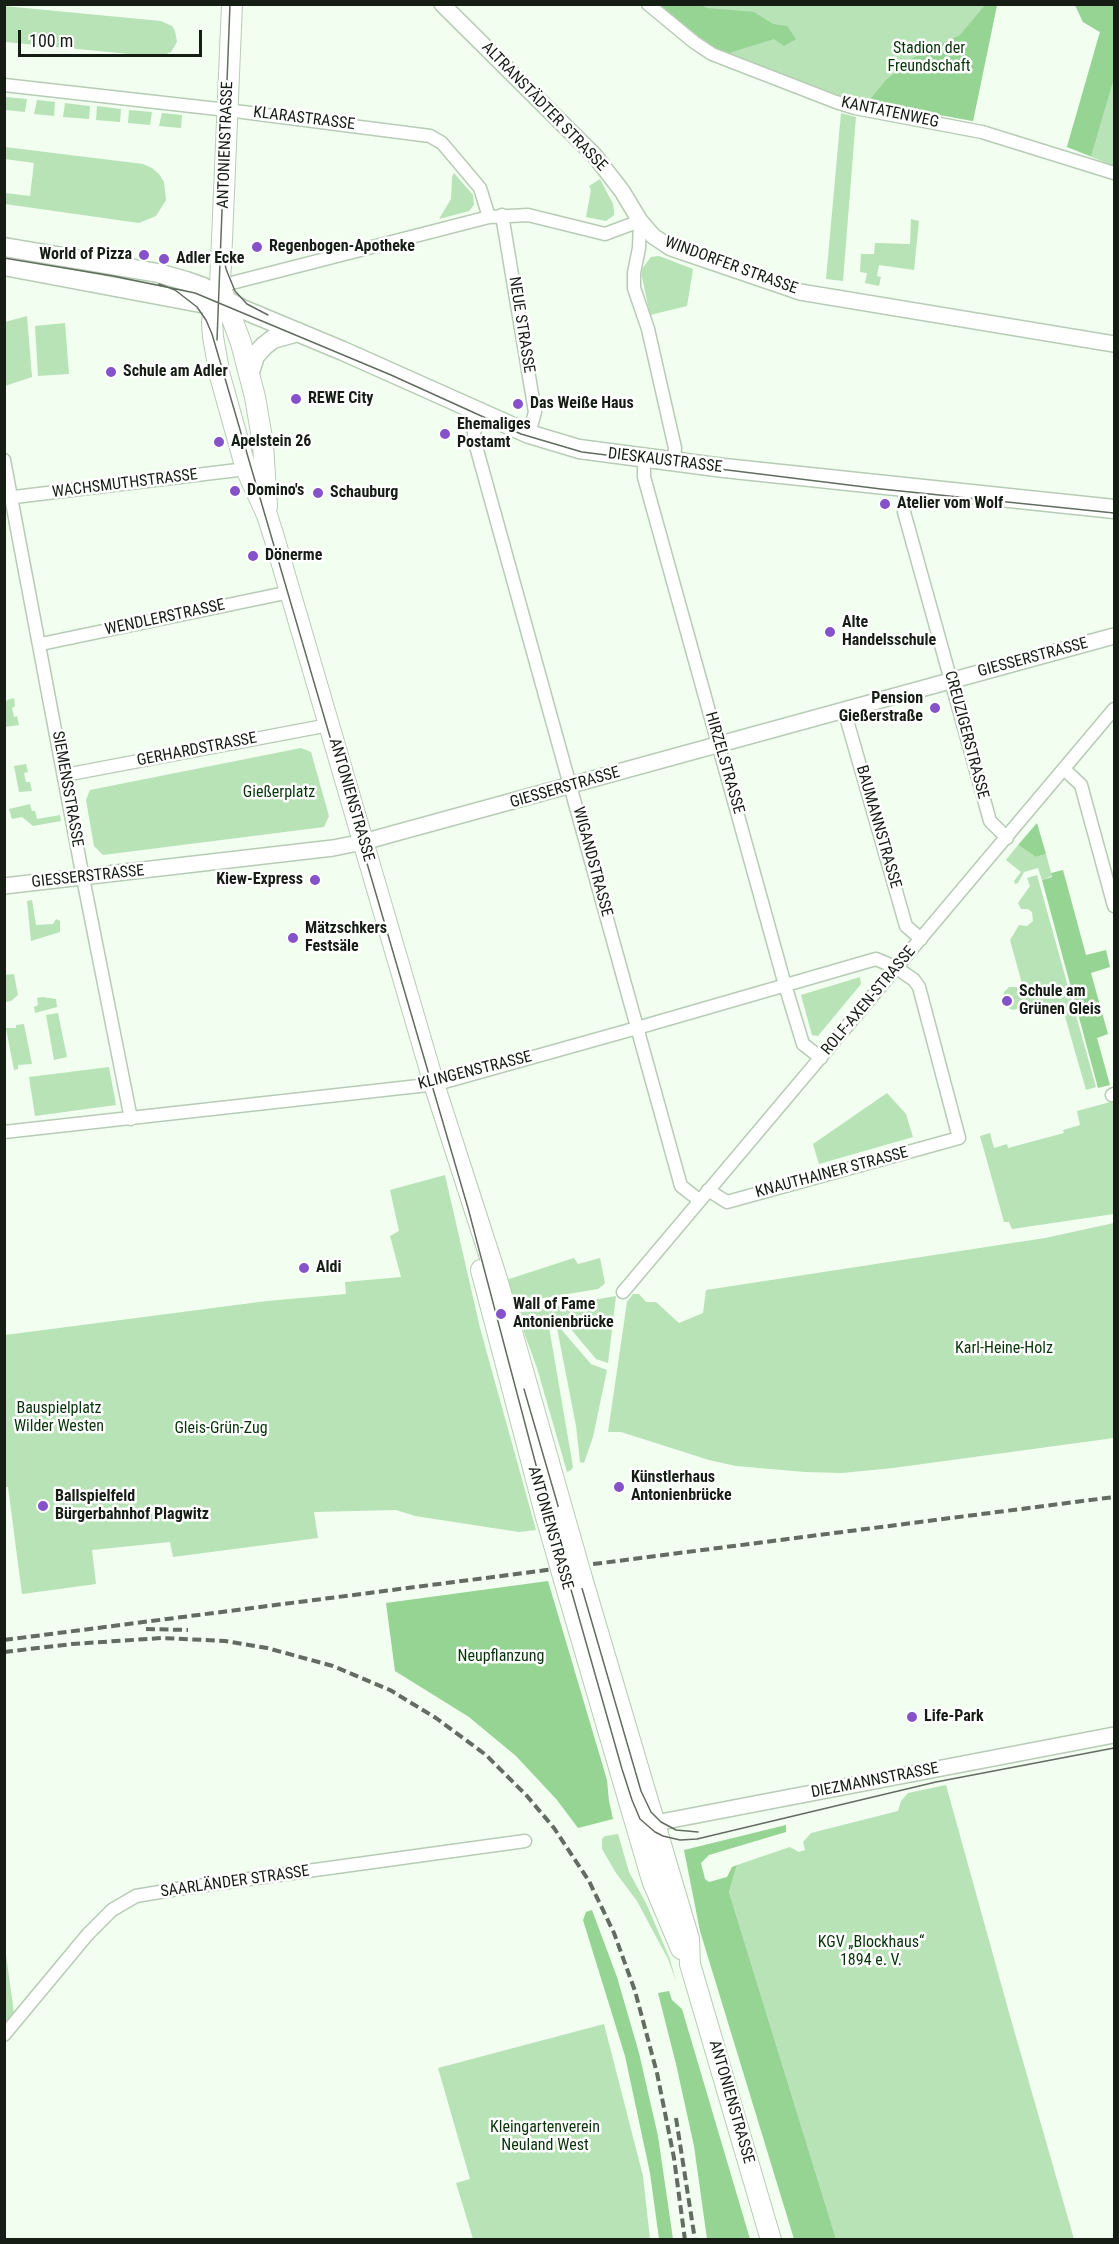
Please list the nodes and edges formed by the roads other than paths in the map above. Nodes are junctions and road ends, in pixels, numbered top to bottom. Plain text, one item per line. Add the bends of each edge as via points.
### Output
1 (232, 4) edge
2 (442, 4) edge
3 (648, 4) edge
4 (4, 85) edge
5 (227, 110) junction
6 (1114, 172) edge
7 (502, 215) junction
8 (489, 217) junction
9 (640, 221) junction
10 (4, 247) edge
11 (4, 266) edge
12 (222, 299) junction
13 (298, 332) junction
14 (1114, 344) edge
15 (249, 375) junction
16 (483, 412) junction
17 (529, 434) junction
18 (644, 458) junction
19 (4, 460) edge
20 (674, 462) junction
21 (246, 469) junction
22 (905, 488) junction
23 (8, 498) edge
24 (1114, 509) edge
25 (267, 515) junction
26 (290, 592) junction
27 (1114, 636) edge
28 (41, 644) junction
29 (951, 680) junction
30 (1114, 709) edge
31 (844, 710) junction
32 (329, 725) junction
33 (719, 744) junction
34 (1064, 769) junction
35 (65, 776) junction
36 (571, 786) junction
37 (1006, 838) junction
38 (363, 842) junction
39 (83, 878) junction
40 (4, 886) edge
41 (1114, 906) edge
42 (921, 939) junction
43 (897, 968) junction
44 (785, 985) junction
45 (637, 1028) junction
46 (821, 1058) junction
47 (434, 1084) junction
48 (131, 1119) junction
49 (4, 1132) edge
50 (708, 1190) junction
51 (699, 1200) junction
52 (623, 1292) dead end
53 (1114, 1735) edge
54 (645, 1825) junction
55 (525, 1841) dead end
56 (4, 2036) edge
57 (771, 2240) edge

1 - 5 main road, ANTONIENSTRASSE
2 - 9 street, ALTRANSTÄDTER STRASSE via 594,155
3 - 6 street, KANTATENWEG via 712,54 836,102 982,132
4 - 5 street, KLARASTRASSE
5 - 8 street, KLARASTRASSE via 430,136 442,143 480,188
5 - 12 main road, ANTONIENSTRASSE
7 - 8 street
7 - 9 street via 528,215 605,234
7 - 17 street, NEUE STRASSE via 535,412
8 - 12 street
9 - 14 street, WINDORFER STRASSE via 671,248 800,292
9 - 20 street via 634,288 648,329 675,448
10 - 12 main road via 158,273
11 - 12 main road via 154,295
12 - 13 main road, DIESKAUSTRASSE
12 - 15 main road, ANTONIENSTRASSE via 241,343
12 - 21 main road, ANTONIENSTRASSE via 213,338
13 - 15 main road via 273,339 264,346 255,356
13 - 16 main road, DIESKAUSTRASSE
15 - 25 main road, ANTONIENSTRASSE via 263,444
16 - 17 main road, DIESKAUSTRASSE
16 - 36 street, WIGANDSTRASSE via 474,438
17 - 18 main road, DIESKAUSTRASSE via 579,449
18 - 20 main road, DIESKAUSTRASSE
18 - 33 street, HIRZELSTRASSE via 644,477
19 - 23 street, SIEMENSSTRASSE
20 - 22 main road, DIESKAUSTRASSE
21 - 23 street, WACHSMUTHSTRASSE
21 - 25 main road, ANTONIENSTRASSE
22 - 24 main road, DIESKAUSTRASSE
22 - 29 street, CREUZIGERSTRASSE via 904,512
23 - 28 street, SIEMENSSTRASSE
25 - 26 main road, ANTONIENSTRASSE
26 - 28 street, WENDLERSTRASSE
26 - 32 main road, ANTONIENSTRASSE
27 - 29 street, GIESSERSTRASSE
28 - 35 street, SIEMENSSTRASSE
29 - 31 street, GIESSERSTRASSE
29 - 37 street, CREUZIGERSTRASSE via 990,821
30 - 34 street, ROLF-AXEN-STRASSE
31 - 33 street, GIESSERSTRASSE
31 - 42 street, BAUMANNSTRASSE via 906,926
32 - 35 street, GERHARDSTRASSE
32 - 38 main road, ANTONIENSTRASSE
33 - 36 street, GIESSERSTRASSE
33 - 44 street, HIRZELSTRASSE
34 - 37 street, ROLF-AXEN-STRASSE
34 - 41 street via 1081,784
35 - 39 street, SIEMENSSTRASSE
36 - 38 street, GIESSERSTRASSE
36 - 45 street, WIGANDSTRASSE
37 - 42 street, ROLF-AXEN-STRASSE
38 - 39 street, GIESSERSTRASSE
38 - 47 main road, ANTONIENSTRASSE
39 - 40 street, GIESSERSTRASSE
39 - 48 street, SIEMENSSTRASSE
42 - 43 street, ROLF-AXEN-STRASSE
43 - 44 street, KLINGENSTRASSE via 876,959
43 - 46 street, ROLF-AXEN-STRASSE
43 - 50 street, KNAUTHAINER STRASSE via 919,987 959,1138 727,1202
44 - 45 street, KLINGENSTRASSE
44 - 46 street, HIRZELSTRASSE via 802,1044
45 - 47 street, KLINGENSTRASSE
45 - 51 street, WIGANDSTRASSE via 681,1186
46 - 50 street, ROLF-AXEN-STRASSE
47 - 48 street, KLINGENSTRASSE
47 - 54 main road, ANTONIENSTRASSE, bridge
48 - 49 street, KLINGENSTRASSE
50 - 51 street, ROLF-AXEN-STRASSE
51 - 52 street, ROLF-AXEN-STRASSE
53 - 54 street, DIEZMANNSTRASSE
54 - 57 main road, ANTONIENSTRASSE via 689,1939 690,1964
55 - 56 street, SAARLÄNDER STRASSE via 136,1896 112,1910 88,1934

